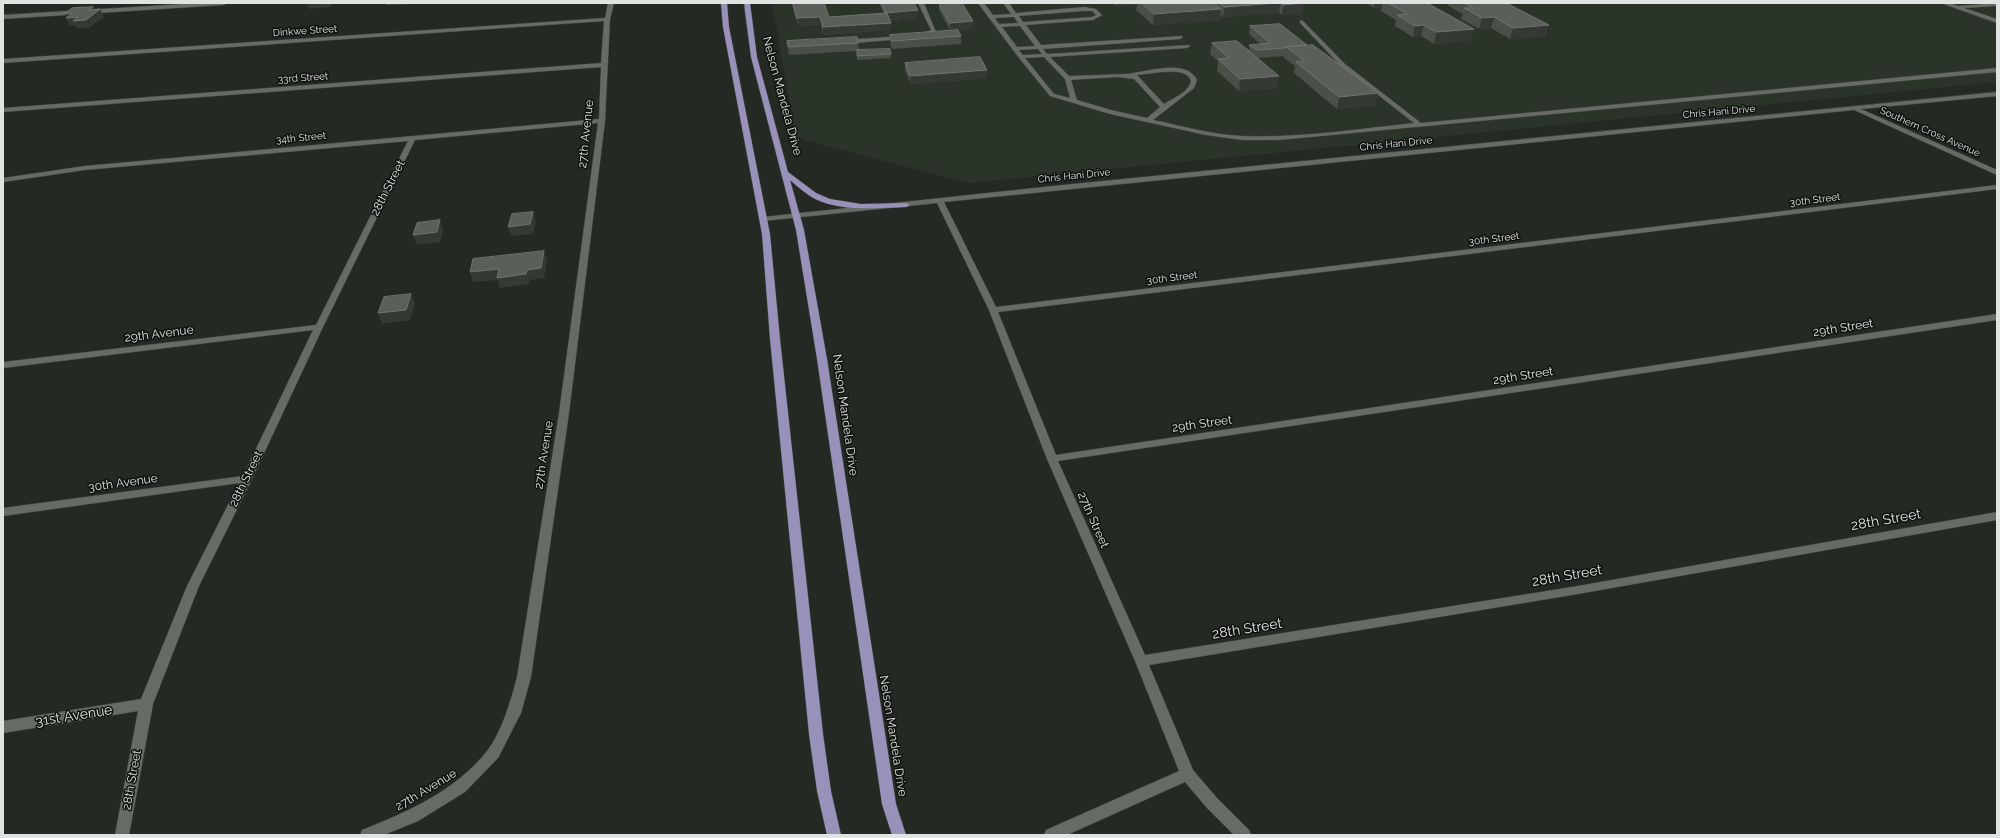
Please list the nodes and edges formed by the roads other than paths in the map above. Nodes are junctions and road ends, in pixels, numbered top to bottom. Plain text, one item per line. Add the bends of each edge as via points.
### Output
1 (224, 3) edge
2 (611, 3) edge
3 (724, 3) edge
4 (747, 3) edge
5 (921, 3) edge
6 (981, 3) edge
7 (1006, 3) edge
8 (1944, 3) edge
9 (1997, 4) edge
10 (1956, 7) junction
11 (1015, 15) junction
12 (3, 17) edge
13 (991, 17) junction
14 (607, 19) junction
15 (1997, 21) edge
16 (1302, 22) edge
17 (1022, 24) junction
18 (998, 26) junction
19 (916, 36) edge
20 (908, 37) edge
21 (1180, 37) dead end
22 (839, 42) edge
23 (1187, 46) dead end
24 (1040, 47) junction
25 (1015, 49) junction
26 (1046, 56) junction
27 (1021, 57) junction
28 (3, 61) edge
29 (604, 65) junction
30 (1997, 70) edge
31 (1129, 75) junction
32 (1068, 78) junction
33 (1997, 94) edge
34 (1074, 102) junction
35 (1164, 106) junction
36 (1855, 109) junction
37 (3, 110) edge
38 (602, 121) junction
39 (1148, 121) junction
40 (1420, 125) junction
41 (413, 138) junction
42 (1997, 173) edge
43 (787, 174) junction
44 (3, 180) edge
45 (1997, 187) edge
46 (940, 201) junction
47 (906, 205) junction
48 (797, 216) junction
49 (763, 219) junction
50 (993, 310) junction
51 (1997, 317) edge
52 (319, 327) junction
53 (3, 365) edge
54 (1052, 459) junction
55 (247, 479) junction
56 (3, 512) edge
57 (1997, 516) edge
58 (1141, 661) junction
59 (146, 704) junction
60 (3, 728) edge
61 (1187, 774) junction
62 (122, 835) edge
63 (368, 835) edge
64 (834, 835) edge
65 (899, 835) edge
66 (1051, 835) edge
67 (1244, 835) edge

1 - 12 street
2 - 14 street, 27th Avenue
3 - 49 main road via 726,28
4 - 43 main road, Nelson Mandela Drive via 754,57
5 - 19 street via 934,31
6 - 13 street
7 - 11 street
8 - 10 street
9 - 10 street
10 - 15 street
11 - 13 street
11 - 17 street
11 - 17 street via 1091,9 1100,15 1093,18
13 - 18 street
14 - 28 street, Dinkwe Street
14 - 29 street, 27th Avenue
16 - 40 street via 1343,65
17 - 18 street
17 - 24 street
18 - 25 street
20 - 22 street
21 - 24 street
23 - 26 street
24 - 25 street
24 - 26 street
25 - 27 street
26 - 27 street
26 - 32 street
27 - 34 street via 1047,90 1056,97
29 - 37 street, 33rd Street
29 - 38 street, 27th Avenue
30 - 40 street
31 - 32 street
31 - 35 street via 1139,79
31 - 35 street via 1169,70 1183,71 1191,75 1194,79 1191,88
32 - 34 street
33 - 36 street, Chris Hani Drive
34 - 39 street
35 - 39 street
36 - 42 street, Southern Cross Avenue
36 - 46 street, Chris Hani Drive
38 - 41 street, 34th Street
38 - 63 street, 27th Avenue via 563,420 524,676 514,713 493,754 460,788 413,816
39 - 40 street via 1206,133 1258,138
41 - 44 street, 34th Street via 85,168
41 - 52 street, 28th Street
43 - 47 main road via 811,193 827,201 846,204
43 - 48 main road, Nelson Mandela Drive
45 - 50 street, 30th Street
46 - 47 street, Chris Hani Drive
46 - 50 street, 27th Street
47 - 48 street, Chris Hani Drive
48 - 49 street, Chris Hani Drive
48 - 65 main road, Nelson Mandela Drive via 822,359 889,804
49 - 64 main road via 816,734 824,791
50 - 54 street, 27th Street
51 - 54 street, 29th Street
52 - 53 street, 29th Avenue
52 - 55 street, 28th Street
54 - 58 street, 27th Street
55 - 56 street, 30th Avenue
55 - 59 street, 28th Street via 193,586
57 - 58 street, 28th Street via 1572,591
58 - 61 street, 27th Street
59 - 60 street, 31st Avenue
59 - 62 street, 28th Street
61 - 66 street
61 - 67 street, 27th Street

